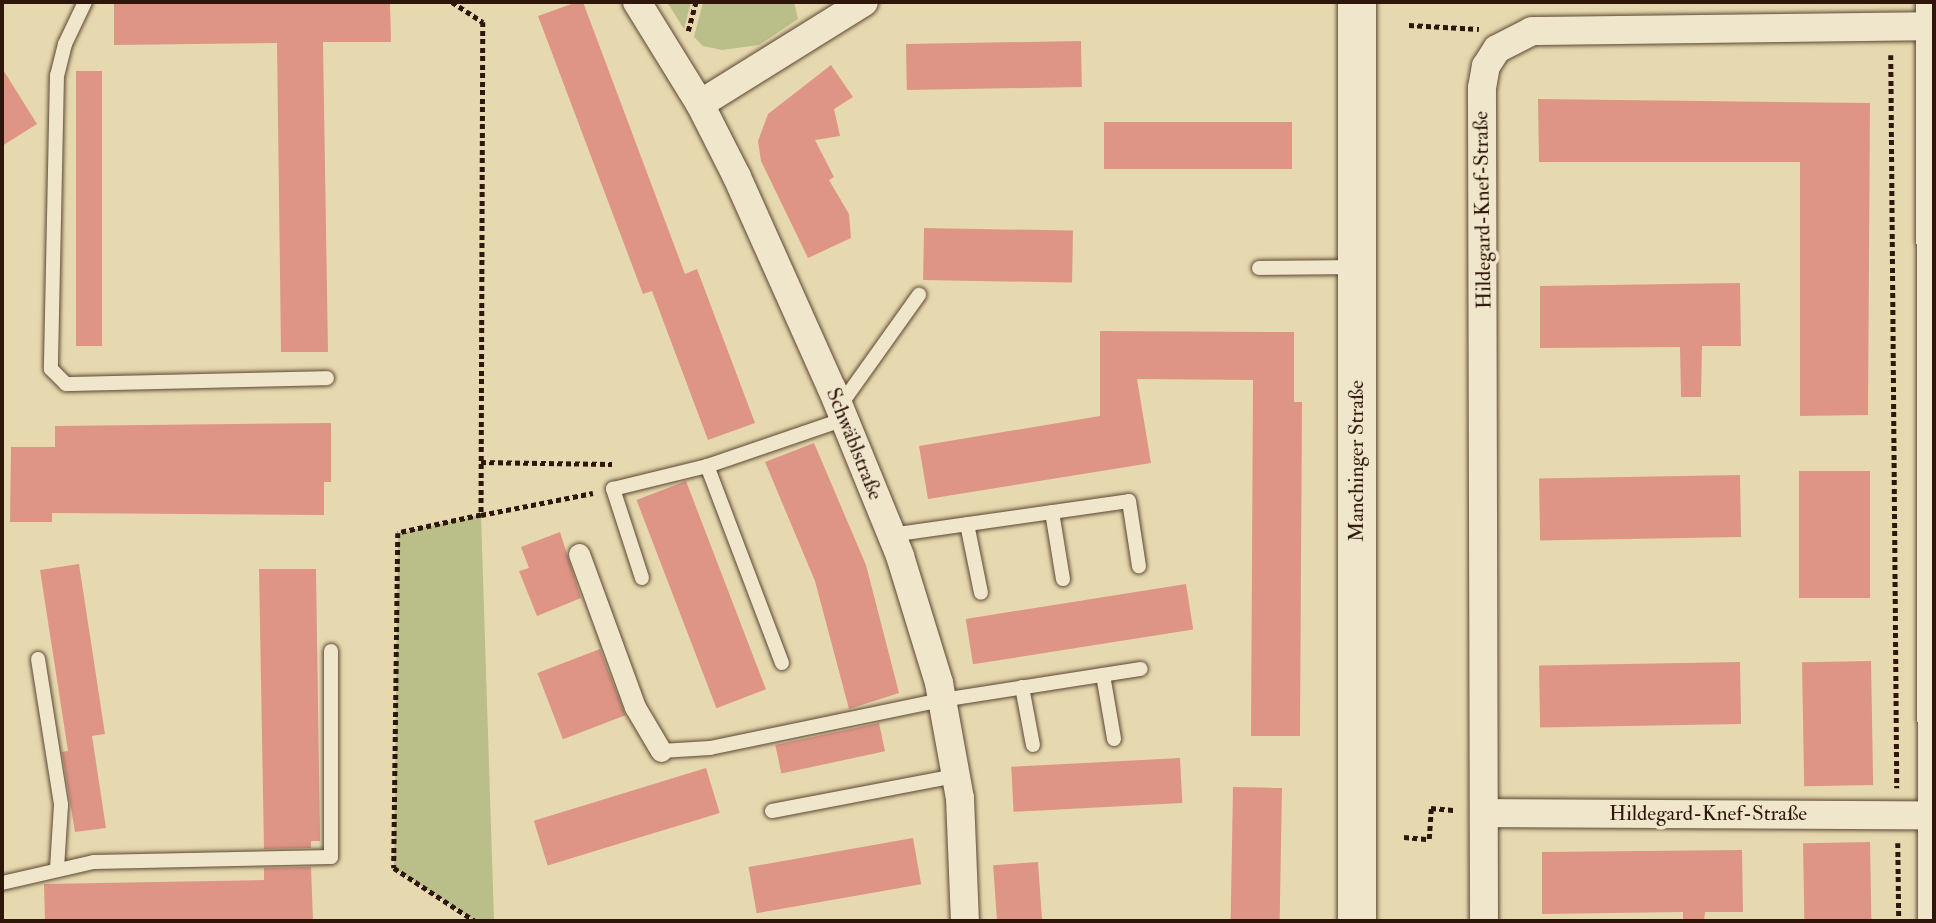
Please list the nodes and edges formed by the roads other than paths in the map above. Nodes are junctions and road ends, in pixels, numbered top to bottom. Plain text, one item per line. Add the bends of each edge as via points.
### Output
1 (85, 2) edge
2 (637, 2) edge
3 (864, 2) edge
4 (1357, 2) edge
5 (1930, 14) edge
6 (700, 104) junction
7 (1358, 267) junction
8 (1259, 268) dead end
9 (919, 295) dead end
10 (327, 378) dead end
11 (842, 413) junction
12 (707, 466) junction
13 (1052, 512) junction
14 (967, 524) junction
15 (891, 535) junction
16 (579, 554) dead end
17 (1139, 566) dead end
18 (642, 578) dead end
19 (1063, 579) dead end
20 (981, 593) dead end
21 (331, 650) dead end
22 (38, 659) dead end
23 (782, 663) dead end
24 (1142, 669) dead end
25 (1103, 675) junction
26 (1022, 687) junction
27 (942, 700) junction
28 (1114, 739) dead end
29 (1033, 745) dead end
30 (661, 751) joint
31 (956, 776) junction
32 (772, 811) dead end
33 (1485, 813) junction
34 (1930, 815) junction
35 (57, 869) junction
36 (2, 883) edge
37 (965, 921) edge
38 (1356, 921) edge
39 (1484, 921) edge
40 (1931, 921) edge

1 - 10 lane via 57,75 51,369 66,384
2 - 6 street, Schwäblstraße
3 - 6 street
4 - 7 main road, Manchinger Straße
5 - 33 street, Hildegard-Knef-Straße via 1890,27 1532,31 1497,49 1486,66 1482,88
5 - 34 street
6 - 11 street, Schwäblstraße
7 - 8 lane
7 - 38 main road, Manchinger Straße
9 - 11 lane
11 - 12 lane
11 - 15 street, Schwäblstraße
12 - 18 lane via 612,489
12 - 23 lane
13 - 14 lane
13 - 17 lane via 1129,501
13 - 19 lane
14 - 15 lane
14 - 20 lane
15 - 27 street, Schwäblstraße
16 - 30 street via 635,707
21 - 35 lane via 331,857 94,862
22 - 35 lane via 61,805
24 - 25 lane
25 - 26 lane
25 - 28 lane
26 - 27 lane
26 - 29 lane
27 - 30 lane via 710,748
27 - 31 street, Schwäblstraße
31 - 32 lane
31 - 37 street, Schwäblstraße
33 - 34 street, Hildegard-Knef-Straße
33 - 39 street, Hildegard-Knef-Straße
34 - 40 street
35 - 36 lane

